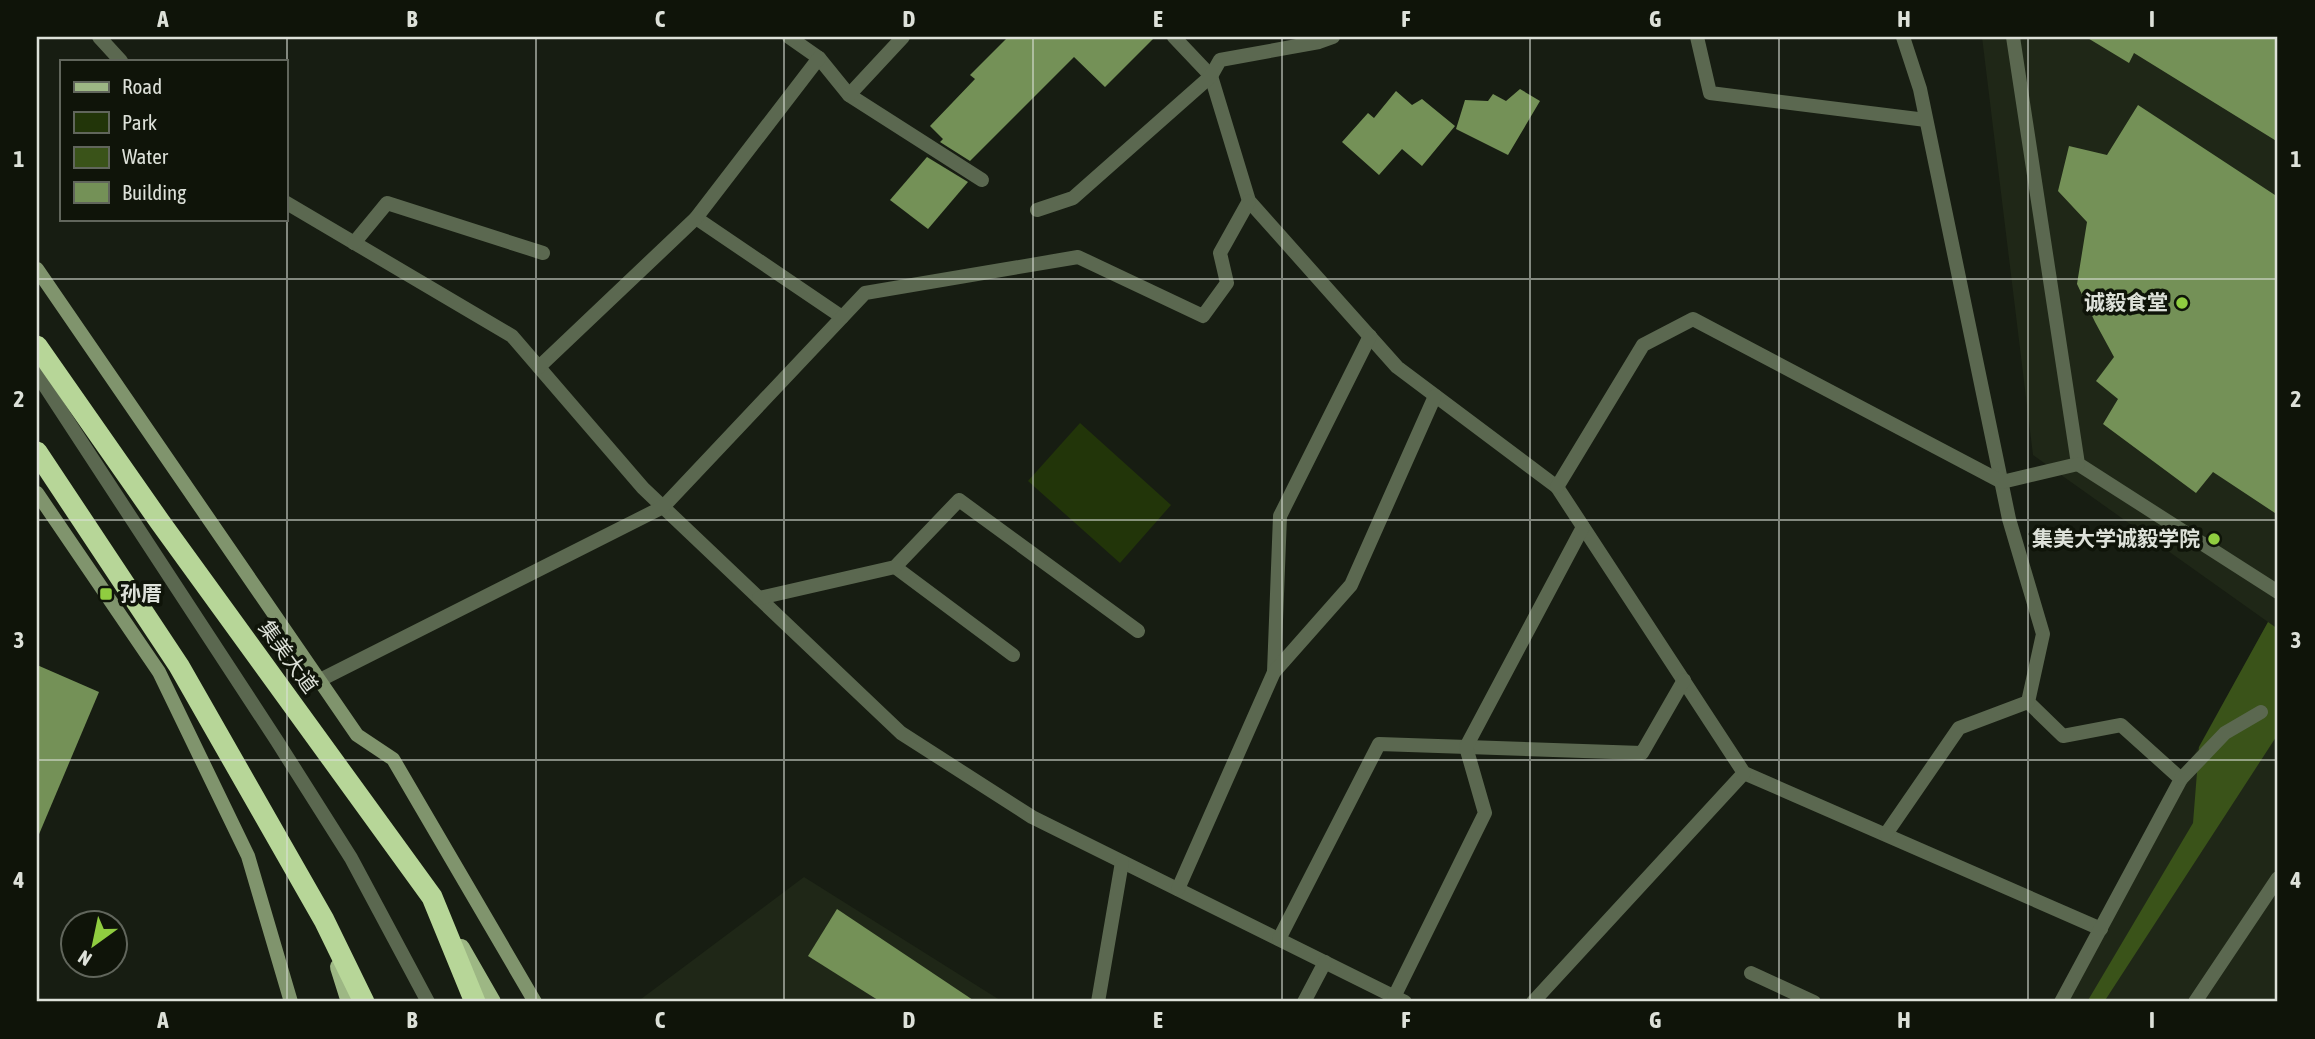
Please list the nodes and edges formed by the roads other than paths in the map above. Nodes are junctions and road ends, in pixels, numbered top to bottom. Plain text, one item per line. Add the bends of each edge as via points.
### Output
1 (99, 37) edge
2 (789, 37) edge
3 (903, 37) edge
4 (1174, 37) edge
5 (1333, 37) edge
6 (1697, 37) edge
7 (1903, 37) edge
8 (2013, 37) edge
9 (820, 58) junction
10 (120, 60) edge
11 (1211, 76) junction
12 (849, 94) junction
13 (1926, 120) junction
14 (982, 180) dead end
15 (1249, 201) junction
16 (287, 203) edge
17 (1037, 210) dead end
18 (696, 218) junction
19 (354, 243) junction
20 (543, 253) dead end
21 (37, 269) edge
22 (842, 317) junction
23 (1370, 336) junction
24 (37, 346) edge
25 (538, 367) junction
26 (37, 374) edge
27 (1435, 396) junction
28 (37, 452) edge
29 (2078, 464) junction
30 (2002, 482) junction
31 (1557, 487) junction
32 (61, 489) junction
33 (37, 493) edge
34 (663, 507) junction
35 (1583, 527) junction
36 (78, 553) junction
37 (895, 567) junction
38 (2278, 592) edge
39 (759, 598) junction
40 (1138, 631) dead end
41 (1013, 655) dead end
42 (1274, 672) junction
43 (320, 680) junction
44 (1684, 680) junction
45 (2028, 702) junction
46 (2260, 712) dead end
47 (1466, 747) junction
48 (1744, 773) junction
49 (2181, 779) junction
50 (1886, 834) junction
51 (1122, 862) junction
52 (2278, 878) edge
53 (1178, 889) junction
54 (432, 897) junction
55 (324, 920) junction
56 (2101, 929) junction
57 (1279, 939) junction
58 (1325, 962) junction
59 (1751, 973) dead end
60 (1400, 999) edge
61 (291, 1002) edge
62 (350, 1002) edge
63 (364, 1002) edge
64 (428, 1002) edge
65 (474, 1002) edge
66 (492, 1002) edge
67 (535, 1002) edge
68 (1098, 1002) edge
69 (1304, 1002) edge
70 (1533, 1002) edge
71 (1814, 1002) edge
72 (2062, 1002) edge
73 (2196, 1002) edge

1 - 10 street
2 - 9 street
3 - 12 street
4 - 11 street
5 - 11 street via 1220,60
6 - 13 street via 1710,93
7 - 13 street
8 - 29 street
9 - 12 street
9 - 18 street
11 - 15 street
11 - 17 street via 1073,198
12 - 14 street
13 - 30 street
15 - 22 street via 1220,253 1227,283 1203,317 1078,257 865,293
15 - 23 street
16 - 19 street
18 - 22 street
18 - 25 street
19 - 20 street via 387,203
19 - 25 street via 513,336
21 - 43 main road
22 - 34 street
23 - 27 street via 1397,367
23 - 42 street via 1280,516
24 - 54 highway, 集美大道
25 - 34 street
26 - 64 street via 351,858
27 - 31 street
27 - 42 street via 1351,585
28 - 32 highway
29 - 30 street
29 - 38 street
30 - 31 street via 1693,319 1643,345
30 - 45 street via 2043,634
31 - 35 street
32 - 36 main road
32 - 55 highway via 179,666
33 - 36 main road
34 - 39 street
34 - 43 street
35 - 44 street
35 - 47 street
36 - 61 main road via 159,672 248,856
37 - 39 street
37 - 40 street via 959,500
37 - 41 street
39 - 51 street via 901,733 1032,817
42 - 53 street
43 - 67 main road via 357,735 393,759
44 - 47 street via 1642,753
44 - 48 street
45 - 49 street via 2063,736 2121,725
45 - 50 street via 1959,728
46 - 49 street via 2225,733
47 - 57 street via 1379,744
47 - 60 street via 1485,813
48 - 50 street
48 - 70 street
49 - 56 street
50 - 56 street
51 - 53 street
51 - 68 street
52 - 73 street
53 - 57 street
54 - 65 highway
54 - 66 main road, 集美大道
55 - 62 main road
55 - 63 highway
56 - 72 street
57 - 58 street
58 - 60 street
58 - 69 street
59 - 71 street

